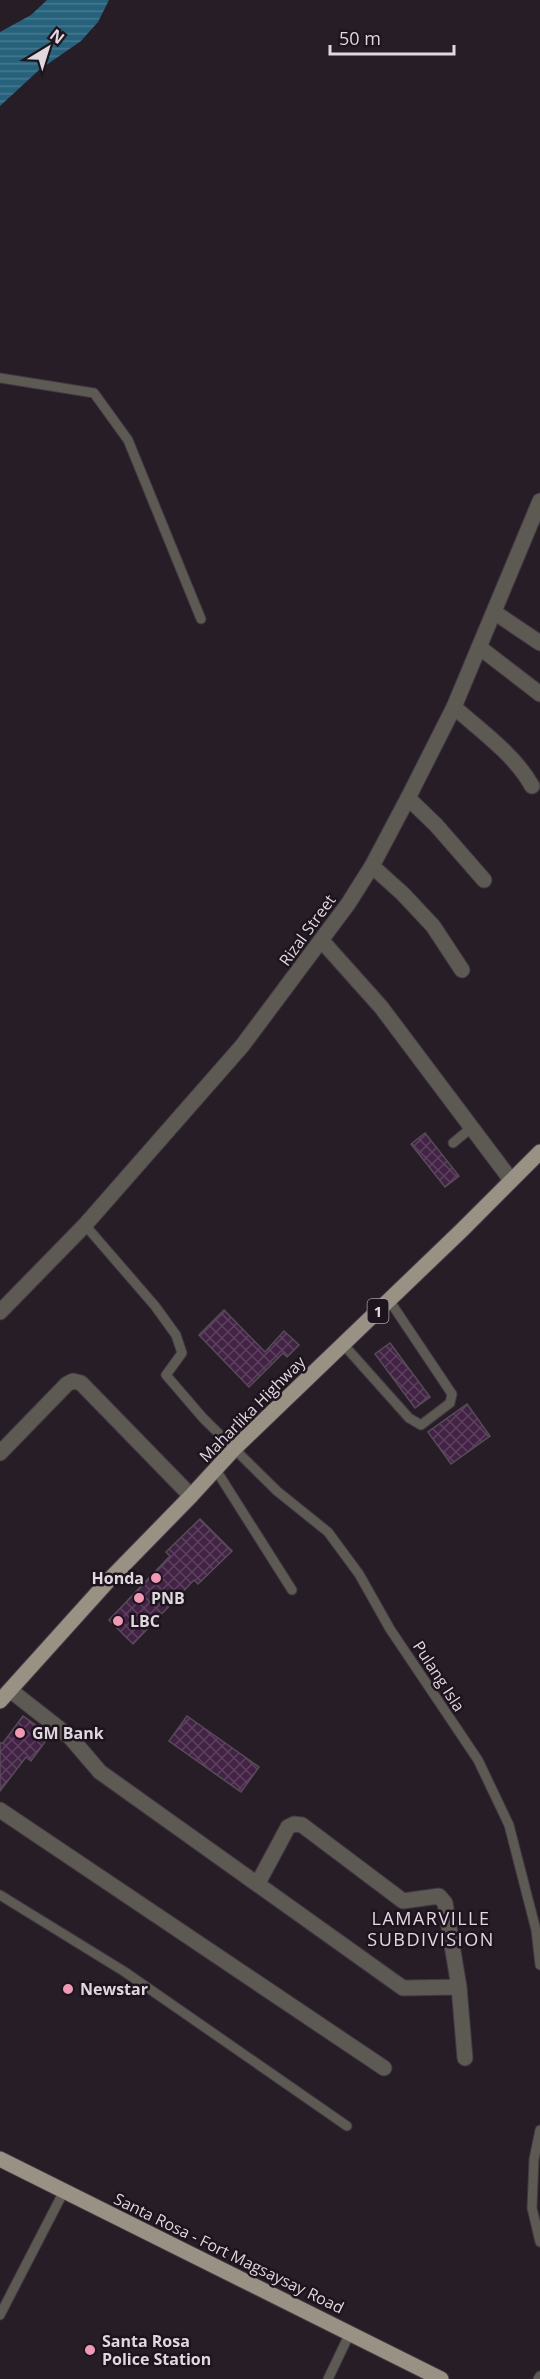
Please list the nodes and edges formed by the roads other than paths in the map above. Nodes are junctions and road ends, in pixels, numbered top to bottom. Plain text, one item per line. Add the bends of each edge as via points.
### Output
1 (0, 378) edge
2 (540, 501) edge
3 (494, 612) junction
4 (201, 619) dead end
5 (540, 643) edge
6 (479, 647) junction
7 (540, 694) edge
8 (454, 707) junction
9 (532, 786) dead end
10 (408, 798) junction
11 (372, 866) junction
12 (484, 880) dead end
13 (322, 941) junction
14 (462, 970) dead end
15 (471, 1128) junction
16 (453, 1143) dead end
17 (540, 1152) edge
18 (511, 1180) junction
19 (85, 1225) junction
20 (389, 1300) junction
21 (0, 1312) edge
22 (343, 1344) junction
23 (235, 1448) junction
24 (0, 1453) edge
25 (216, 1470) junction
26 (191, 1496) junction
27 (292, 1590) dead end
28 (5, 1696) edge
29 (0, 1810) edge
30 (258, 1883) junction
31 (0, 1895) edge
32 (540, 1965) edge
33 (459, 1987) junction
34 (465, 2058) dead end
35 (384, 2068) dead end
36 (347, 2126) dead end
37 (540, 2130) edge
38 (0, 2159) edge
39 (64, 2191) junction
40 (540, 2242) edge
41 (0, 2315) edge
42 (350, 2333) junction
43 (328, 2379) edge
44 (441, 2379) edge

1 - 4 lane via 94,393 128,440
2 - 3 street, Rizal Street
3 - 5 street
3 - 6 street, Rizal Street
6 - 7 street
6 - 8 street, Rizal Street
8 - 9 street via 495,743
8 - 10 street, Rizal Street
10 - 11 street, Rizal Street
10 - 12 street
11 - 13 street, Rizal Street
11 - 14 street via 433,926
13 - 15 street via 381,1007
13 - 19 street, Rizal Street via 242,1046
15 - 16 lane
15 - 18 street
17 - 18 main road, Maharlika Highway / 1
18 - 20 main road, Maharlika Highway / 1
19 - 21 street, Rizal Street
19 - 23 lane, Pulang Isla via 176,1335 182,1353 166,1375
20 - 22 main road, Maharlika Highway / 1
20 - 22 lane via 452,1394 450,1403 421,1425 409,1418
22 - 23 main road, Maharlika Highway / 1
23 - 25 main road, Maharlika Highway / 1
23 - 32 lane, Pulang Isla via 277,1491 328,1532 478,1760 508,1825 536,1930
24 - 26 street via 73,1381 81,1383
25 - 26 main road, Maharlika Highway / 1
25 - 27 lane
26 - 28 main road, Maharlika Highway / 1
28 - 30 street via 70,1737 100,1772
29 - 35 street
30 - 33 street via 403,1988
30 - 33 street via 288,1827 302,1825 403,1901 439,1896 445,1904
31 - 36 lane via 125,1972
33 - 34 street
37 - 40 lane via 534,2159 532,2208
38 - 39 main road, Santa Rosa - Fort Magsaysay Road
39 - 41 lane
39 - 42 main road, Santa Rosa - Fort Magsaysay Road
42 - 43 lane
42 - 44 main road, Santa Rosa - Fort Magsaysay Road

